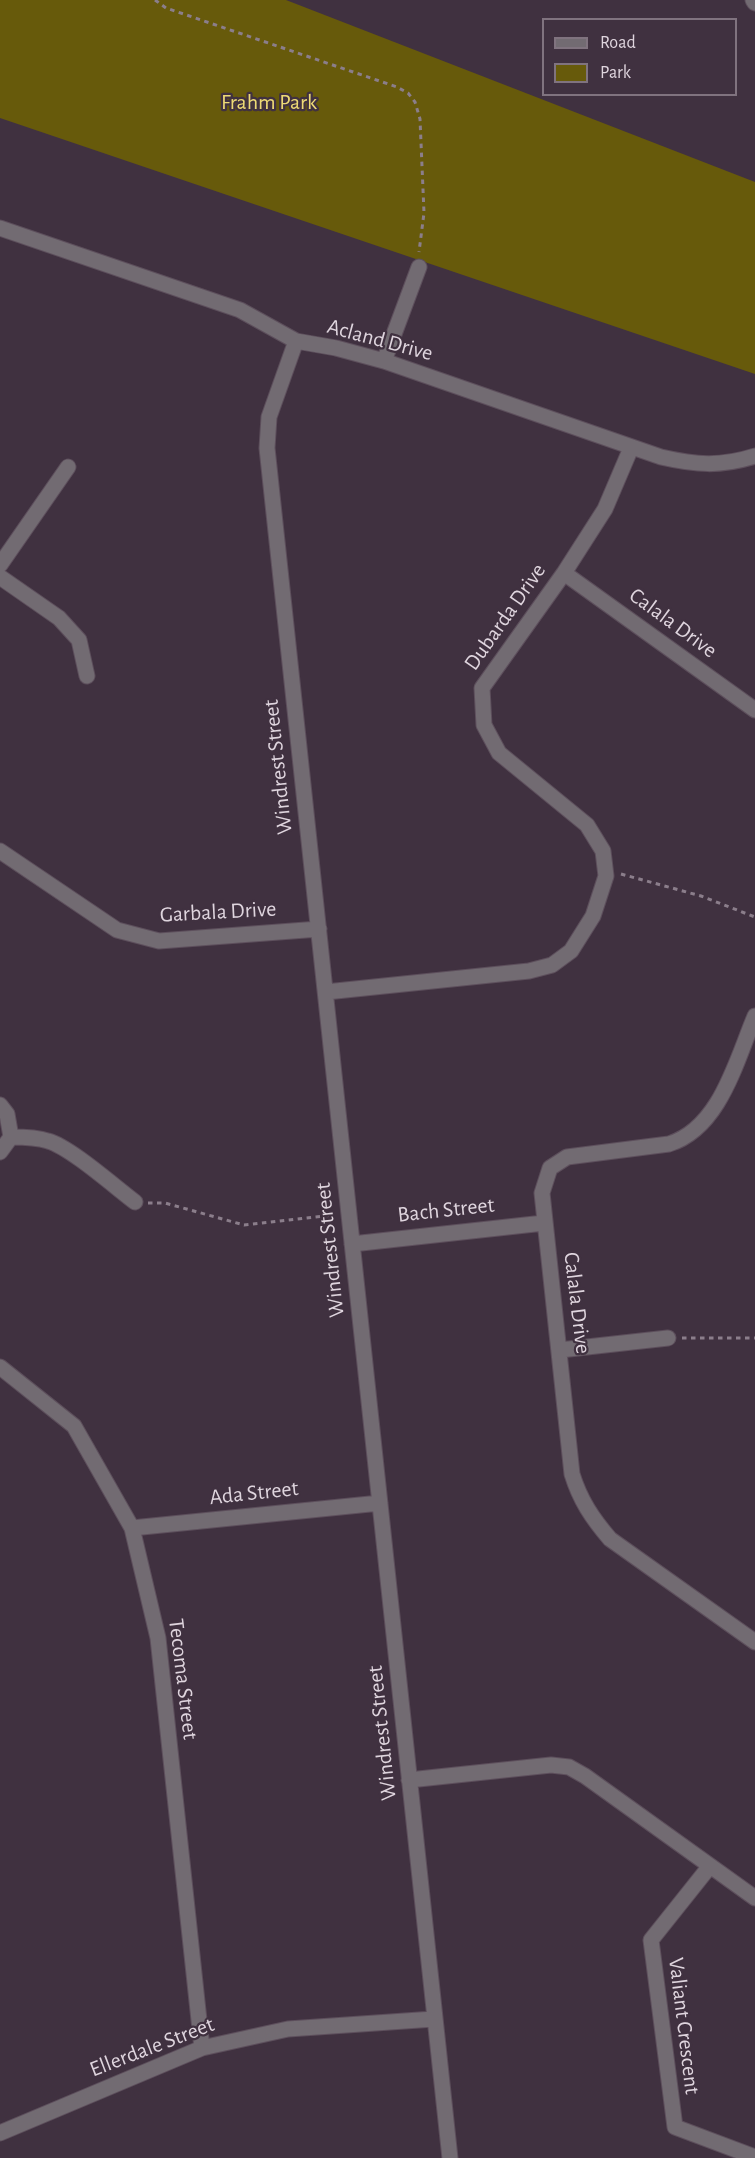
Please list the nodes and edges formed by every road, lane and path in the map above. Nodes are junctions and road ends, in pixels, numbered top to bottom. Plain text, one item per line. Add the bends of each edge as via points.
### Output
1 (155, 0) edge
2 (0, 228) edge
3 (419, 267) joint
4 (296, 341) junction
5 (384, 361) junction
6 (631, 448) junction
7 (755, 456) edge
8 (68, 468) dead end
9 (0, 565) edge
10 (564, 573) junction
11 (0, 577) edge
12 (87, 676) dead end
13 (755, 710) edge
14 (0, 851) edge
15 (619, 874) dead end
16 (755, 917) edge
17 (319, 930) junction
18 (326, 992) junction
19 (755, 1016) edge
20 (0, 1105) edge
21 (11, 1137) junction
22 (0, 1152) edge
23 (135, 1202) joint
24 (334, 1215) dead end
25 (544, 1223) junction
26 (352, 1244) junction
27 (668, 1338) joint
28 (755, 1338) edge
29 (560, 1350) junction
30 (0, 1367) edge
31 (380, 1503) junction
32 (132, 1528) junction
33 (755, 1642) edge
34 (409, 1780) junction
35 (710, 1866) junction
36 (755, 1898) edge
37 (434, 2019) junction
38 (202, 2048) junction
39 (0, 2133) edge
40 (755, 2157) edge
41 (450, 2158) edge

1 - 3 path via 166,8 408,93 420,119 424,213 418,245
2 - 4 street, Acland Drive via 240,310
3 - 5 street
4 - 5 street, Acland Drive
4 - 17 street, Windrest Street via 269,417 267,448
5 - 6 street, Acland Drive
6 - 7 street, Acland Drive via 690,464 714,465
6 - 10 street, Dubarda Drive via 605,509
8 - 9 street
10 - 13 street, Calala Drive
10 - 18 street, Dubarda Drive via 482,687 484,725 499,753 587,825 603,851 606,876 593,915 571,951 552,965 529,971
11 - 12 street via 59,618 79,640
14 - 17 street, Garbala Drive via 117,930 159,940
15 - 16 path via 701,896
17 - 18 street, Windrest Street
18 - 26 street, Windrest Street
19 - 25 street, Calala Drive via 719,1101 696,1130 669,1144 567,1157 550,1168 545,1179
20 - 21 street via 7,1114
21 - 22 street
21 - 23 street via 49,1141 63,1148
23 - 24 path via 165,1203 244,1225
25 - 26 street, Bach Street
25 - 29 street, Calala Drive
26 - 31 street, Windrest Street
27 - 28 path
27 - 29 street
29 - 33 street, Calala Drive via 572,1474 578,1496 592,1518 610,1539
30 - 32 street, Tecoma Street via 74,1426
31 - 32 street, Ada Street
31 - 34 street, Windrest Street
32 - 38 street, Tecoma Street via 158,1638
34 - 35 street via 551,1765 569,1767
34 - 37 street, Windrest Street
35 - 36 street
35 - 40 street, Valiant Crescent via 651,1940 675,2127
37 - 38 street, Ellerdale Street via 288,2029
37 - 41 street, Windrest Street
38 - 39 street, Ellerdale Street

